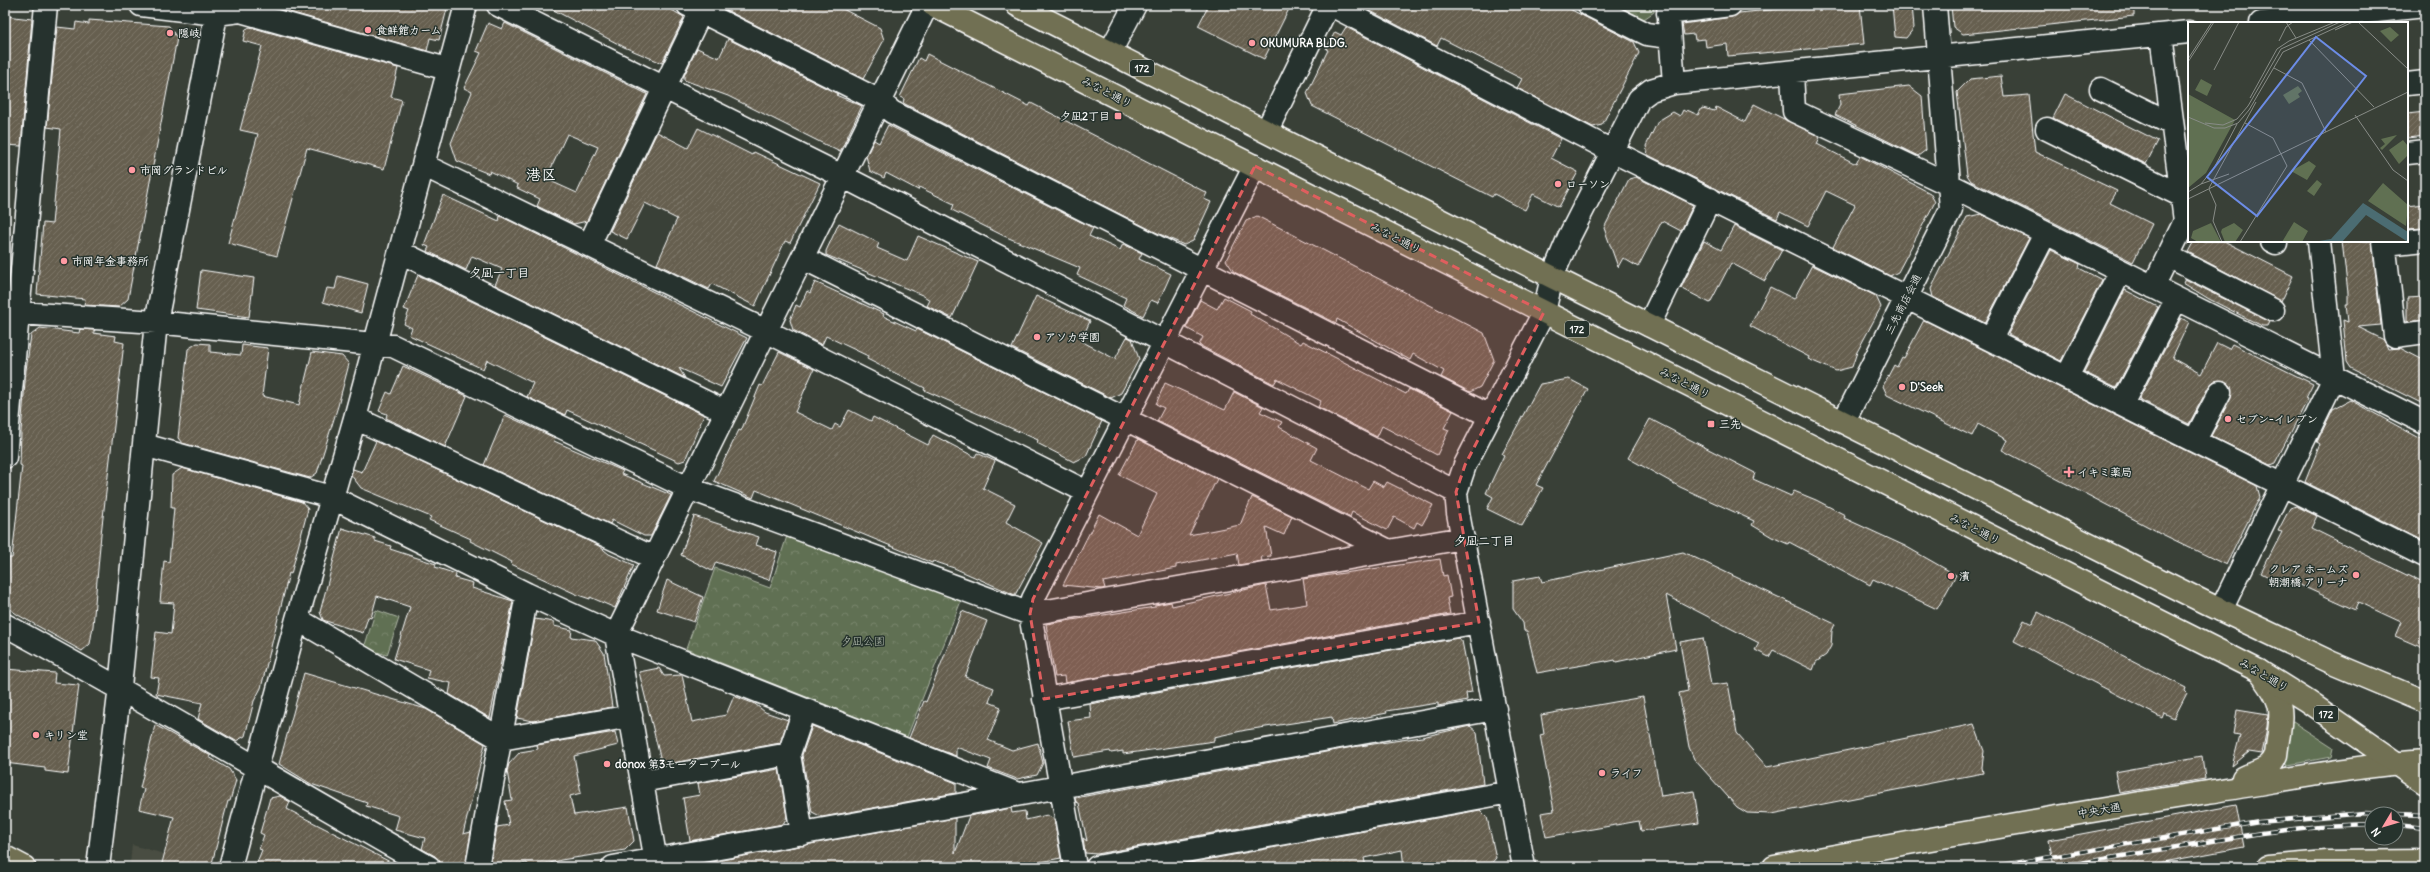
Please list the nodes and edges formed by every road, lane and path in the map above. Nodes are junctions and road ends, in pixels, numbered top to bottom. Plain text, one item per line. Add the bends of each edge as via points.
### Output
1 (46, 5) edge
2 (141, 5) edge
3 (466, 5) edge
4 (498, 5) edge
5 (927, 5) edge
6 (933, 5) edge
7 (1017, 5) edge
8 (1135, 5) edge
9 (1328, 5) edge
10 (1331, 5) edge
11 (1589, 5) edge
12 (1730, 5) edge
13 (1934, 5) edge
14 (2425, 6) edge
15 (698, 7) edge
16 (1668, 9) edge
17 (217, 10) edge
18 (2294, 16) edge
19 (2266, 22) edge
20 (2188, 32) edge
21 (2160, 35) junction
22 (1670, 37) junction
23 (1110, 52) junction
24 (1940, 58) junction
25 (448, 69) junction
26 (1792, 72) junction
27 (2425, 82) edge
28 (1674, 83) junction
29 (2408, 84) edge
30 (665, 89) junction
31 (2101, 89) dead end
32 (878, 100) junction
33 (2172, 124) junction
34 (2047, 129) dead end
35 (1267, 130) junction
36 (1612, 151) junction
37 (2425, 151) edge
38 (2408, 153) edge
39 (423, 165) junction
40 (1255, 166) junction
41 (842, 176) junction
42 (1948, 184) junction
43 (1710, 199) junction
44 (2185, 205) edge
45 (2044, 234) junction
46 (2425, 240) edge
47 (2408, 241) edge
48 (2319, 242) edge
49 (2398, 242) edge
50 (2384, 243) edge
51 (589, 245) junction
52 (400, 252) junction
53 (2168, 256) junction
54 (803, 258) junction
55 (1202, 270) junction
56 (2120, 272) junction
57 (1552, 277) junction
58 (2153, 288) junction
59 (1906, 298) junction
60 (2176, 300) junction
61 (2273, 310) dead end
62 (12, 312) edge
63 (1544, 312) junction
64 (156, 322) junction
65 (1649, 324) junction
66 (766, 331) junction
67 (2425, 332) edge
68 (1992, 339) junction
69 (1164, 342) junction
70 (374, 345) junction
71 (2067, 377) junction
72 (2334, 378) junction
73 (2220, 392) dead end
74 (2122, 404) junction
75 (726, 412) junction
76 (1490, 416) junction
77 (355, 418) junction
78 (1125, 420) junction
79 (1844, 421) junction
80 (2425, 423) edge
81 (2194, 440) junction
82 (144, 445) junction
83 (5, 456) edge
84 (2283, 486) junction
85 (688, 488) junction
86 (1087, 492) junction
87 (1456, 492) junction
88 (331, 498) junction
89 (1463, 538) junction
90 (1389, 551) junction
91 (2425, 556) edge
92 (654, 558) junction
93 (527, 594) junction
94 (2221, 610) junction
95 (1030, 614) junction
96 (297, 619) junction
97 (1479, 622) junction
98 (5, 625) edge
99 (616, 635) junction
100 (2259, 671) junction
101 (120, 687) junction
102 (1044, 699) junction
103 (2425, 702) edge
104 (1495, 709) junction
105 (804, 710) junction
106 (631, 716) junction
107 (501, 739) junction
108 (789, 754) junction
109 (2425, 761) edge
110 (2398, 763) junction
111 (256, 769) junction
112 (642, 781) junction
113 (2425, 783) edge
114 (1059, 787) junction
115 (2225, 789) junction
116 (1510, 792) junction
117 (1018, 794) junction
118 (802, 834) junction
119 (5, 857) edge
120 (2425, 861) edge
121 (656, 863) edge
122 (234, 865) edge
123 (24, 867) edge
124 (98, 867) edge
125 (429, 867) edge
126 (477, 867) edge
127 (614, 867) edge
128 (1075, 867) edge
129 (1097, 867) edge
130 (1524, 867) edge
131 (1774, 867) edge
132 (2268, 867) edge

1 - 62 street
2 - 17 street
3 - 25 street
4 - 30 street
5 - 32 street
6 - 40 main road, みなと通り / 172
7 - 23 main road, 172
8 - 23 street
9 - 35 street
10 - 36 street
11 - 22 street via 1647,34
12 - 16 street
13 - 24 street, 三先商店会通
14 - 18 street
15 - 30 street
15 - 32 street
16 - 22 street
17 - 25 street via 240,11
17 - 64 street
18 - 19 street
20 - 21 street
21 - 24 street
21 - 33 street
22 - 28 street
23 - 35 main road, 172
24 - 26 street
24 - 42 street, 三先商店会通
25 - 39 street
26 - 28 street
26 - 42 street via 1794,111
27 - 29 street
28 - 36 street via 1651,90 1639,99
30 - 41 street
30 - 51 street
31 - 33 street
32 - 41 street
32 - 55 street via 892,112
33 - 44 street
34 - 44 street
35 - 57 main road, 172
36 - 43 street
36 - 57 street
37 - 38 street
39 - 51 street
39 - 52 street
40 - 55 street
40 - 63 main road, みなと通り / 172
41 - 54 street
41 - 69 street
42 - 45 street
42 - 59 street, 三先商店会通 via 1951,210
43 - 59 street
43 - 65 street
44 - 53 street via 2185,221
45 - 56 street
45 - 68 street
46 - 47 street
48 - 72 street
49 - 50 street
50 - 67 street via 2395,336
51 - 66 street
52 - 70 street
52 - 75 street
53 - 58 street
53 - 61 street
54 - 66 street
54 - 78 street
55 - 69 street
55 - 76 street
56 - 58 street
56 - 71 street
57 - 63 street
57 - 65 main road, 172
58 - 60 street
59 - 68 street
59 - 79 street, 三先商店会通
60 - 72 street
60 - 74 street
62 - 64 street
62 - 83 street
63 - 76 street
63 - 100 main road, みなと通り / 172
64 - 70 street
64 - 82 street
65 - 79 main road, 172
66 - 75 street
66 - 86 street
68 - 71 street
69 - 78 street
69 - 87 street
70 - 77 street
70 - 85 street via 393,346
71 - 74 street
72 - 80 street
72 - 84 street
73 - 81 street
74 - 81 street
75 - 85 street
76 - 87 street via 1465,465
77 - 88 street
77 - 92 street
78 - 86 street
78 - 90 street
79 - 94 main road, 172
81 - 84 street
82 - 88 street
82 - 101 street
84 - 91 street
84 - 94 street
85 - 92 street
85 - 95 street
86 - 95 street via 1033,599
87 - 89 street
88 - 93 street
88 - 96 street
89 - 90 street
89 - 97 street
90 - 95 street
92 - 99 street
93 - 99 street
93 - 107 street
94 - 103 main road, 172 via 2332,663
95 - 102 street
96 - 107 street
96 - 111 street
97 - 102 street
97 - 104 street
98 - 101 street
99 - 105 street
99 - 106 street
100 - 110 main road, みなと通り / 172
100 - 115 main road via 2276,692 2280,703 2276,755 2264,771 2249,775
101 - 111 street
101 - 124 street
102 - 114 street
104 - 114 street
104 - 116 street
105 - 108 street
105 - 117 street
106 - 107 street
106 - 112 street
107 - 126 street
108 - 112 street
108 - 118 street
109 - 110 main road, 中央大通
110 - 113 main road, みなと通り / 172
110 - 115 main road, 中央大通
111 - 122 street
111 - 125 street
112 - 121 street
114 - 117 street
114 - 128 street
115 - 131 main road, 中央大通
116 - 129 street
116 - 130 street
117 - 118 street
118 - 121 street
119 - 123 main road
120 - 132 main road via 2328,862
121 - 127 street

